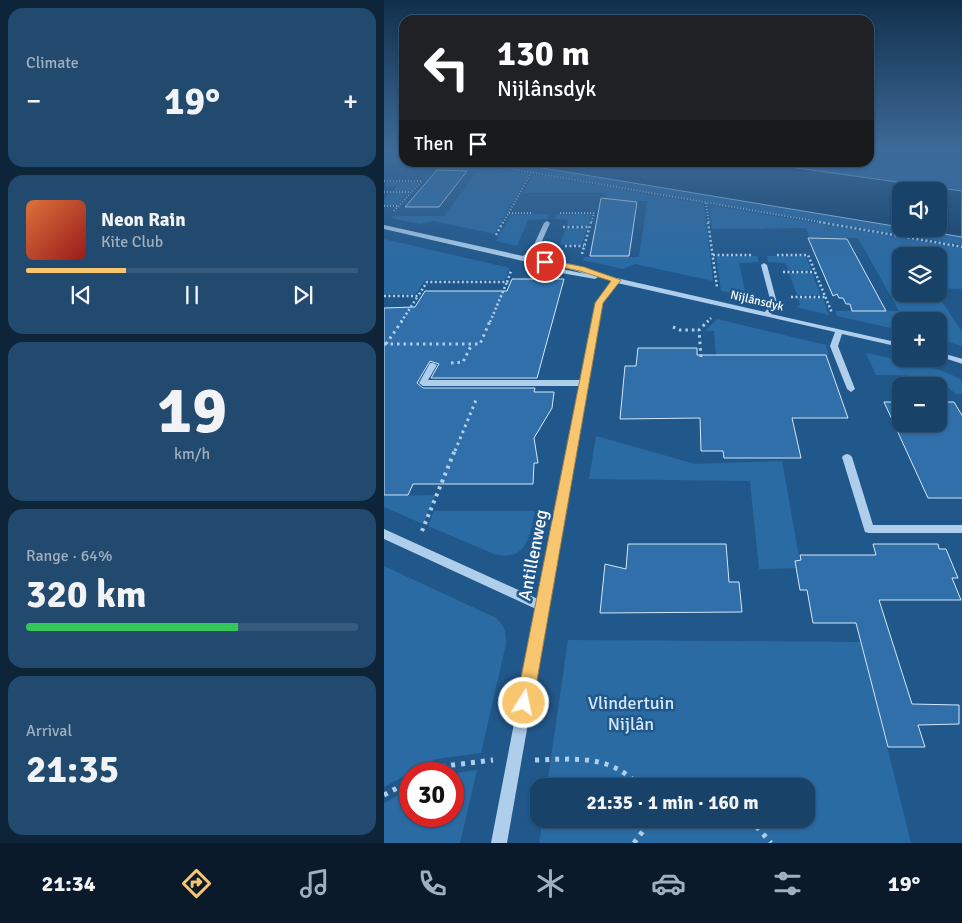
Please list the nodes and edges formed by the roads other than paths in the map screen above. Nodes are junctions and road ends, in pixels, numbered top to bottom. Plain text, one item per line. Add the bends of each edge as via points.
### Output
1 (546, 225) road end
2 (384, 227) edge
3 (523, 259) junction
4 (765, 269) road end
5 (613, 279) junction
6 (768, 315) junction
7 (839, 331) junction
8 (892, 343) edge
9 (947, 357) edge
10 (962, 362) edge
11 (433, 365) road end
12 (584, 383) junction
13 (851, 389) dead end
14 (847, 457) dead end
15 (962, 529) edge
16 (384, 534) edge
17 (542, 606) junction
18 (499, 843) edge

1 - 3 street via 535,250
2 - 3 street, Nijlânsdyk
3 - 5 street, Nijlânsdyk via 550,269
4 - 6 street via 774,302
5 - 6 street, Nijlânsdyk
5 - 12 street, Antillenweg via 599,303
6 - 7 street, Nijlânsdyk
7 - 8 street, Nijlânsdyk
7 - 13 street via 834,346
9 - 10 street
11 - 12 street via 423,383
12 - 17 street, Antillenweg
14 - 15 street via 869,528
16 - 17 street
17 - 18 street, Antillenweg

